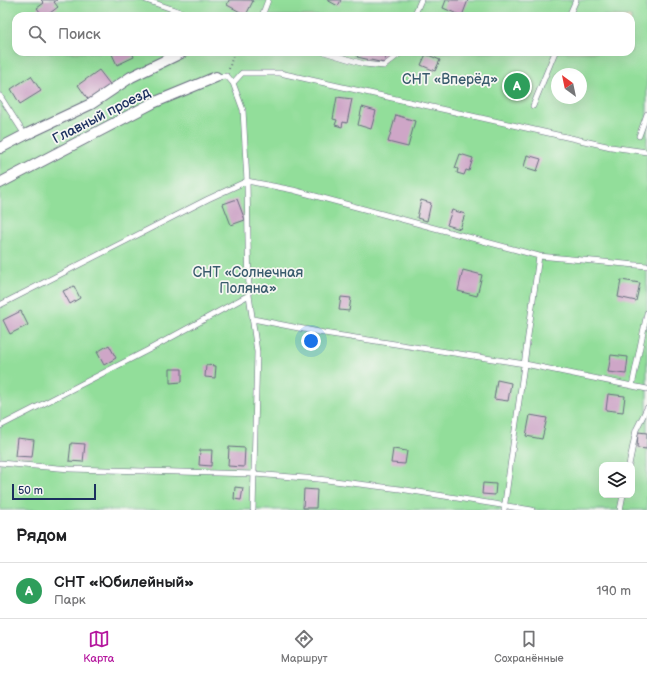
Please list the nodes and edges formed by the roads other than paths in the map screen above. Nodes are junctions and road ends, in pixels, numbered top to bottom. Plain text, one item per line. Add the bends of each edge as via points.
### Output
1 (146, 0) edge
2 (268, 0) edge
3 (421, 0) edge
4 (576, 0) edge
5 (180, 12) edge
6 (264, 12) edge
7 (416, 12) edge
8 (571, 12) edge
9 (175, 56) edge
10 (337, 56) edge
11 (397, 56) edge
12 (553, 56) edge
13 (216, 77) joint
14 (233, 84) junction
15 (0, 96) edge
16 (533, 106) dead end
17 (647, 114) edge
18 (25, 135) junction
19 (639, 136) dead end
20 (0, 148) edge
21 (647, 152) edge
22 (247, 181) junction
23 (0, 183) edge
24 (539, 256) junction
25 (647, 266) edge
26 (249, 295) junction
27 (0, 305) edge
28 (647, 313) edge
29 (253, 319) junction
30 (525, 364) junction
31 (632, 386) junction
32 (647, 389) edge
33 (647, 408) edge
34 (0, 426) edge
35 (630, 462) edge
36 (0, 463) edge
37 (254, 474) junction
38 (622, 498) edge
39 (504, 508) edge
40 (253, 510) edge
41 (532, 510) edge
42 (620, 510) edge

1 - 5 lane
2 - 6 lane
3 - 7 lane
4 - 8 lane
9 - 18 street via 131,77 91,104
10 - 11 lane via 364,64 384,66
12 - 16 lane
13 - 14 lane via 227,76
13 - 23 street, Главный проезд via 153,103
14 - 21 lane via 242,73 280,73 604,145
14 - 22 lane via 243,110
15 - 18 lane
17 - 19 lane
18 - 20 street
22 - 24 lane via 293,190
22 - 26 lane
22 - 27 lane
24 - 25 lane
24 - 30 lane
26 - 29 lane
26 - 34 lane
28 - 31 lane
29 - 30 lane via 324,333
29 - 37 lane via 257,352
30 - 31 lane
30 - 39 lane
31 - 32 lane
33 - 35 lane via 636,430
36 - 37 lane
37 - 39 lane via 393,488
37 - 40 lane
38 - 42 lane
39 - 41 lane

